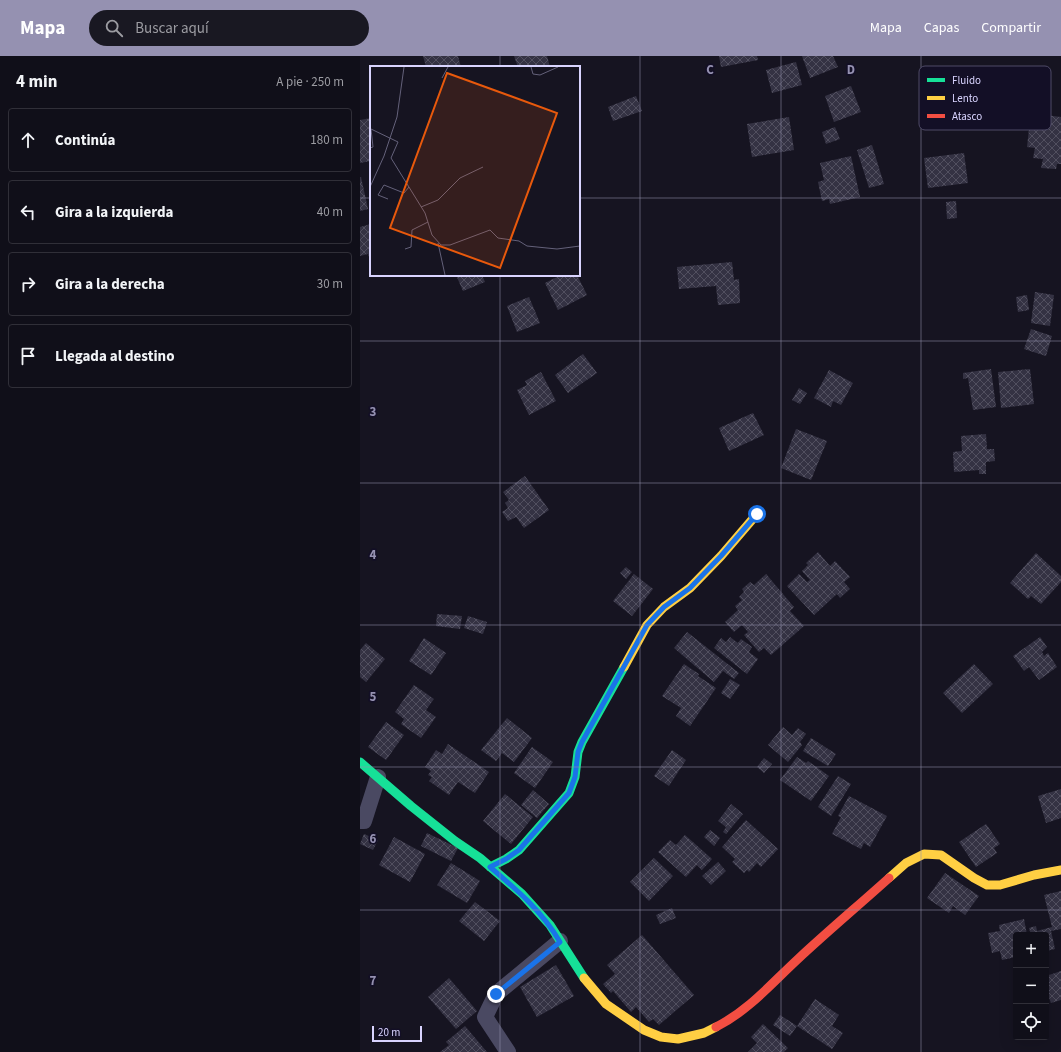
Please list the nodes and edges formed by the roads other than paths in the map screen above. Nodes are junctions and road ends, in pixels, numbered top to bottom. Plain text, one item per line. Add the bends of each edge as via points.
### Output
1 (757, 514) dead end
2 (360, 762) edge
3 (378, 778) junction
4 (360, 821) edge
5 (490, 867) junction
6 (1061, 870) edge
7 (560, 942) junction
8 (661, 1037) junction
9 (508, 1052) edge
10 (668, 1052) edge

1 - 5 street via 690,588 664,607 647,625 582,742 569,793 519,850
2 - 3 street
3 - 4 street via 364,821
3 - 5 street
5 - 7 street via 522,894 550,925
6 - 8 street via 987,885 941,854 924,854 906,863 730,1020 704,1033 678,1039
7 - 8 street via 582,976 606,1004 644,1030
7 - 9 street via 496,994 485,1017
8 - 10 street

